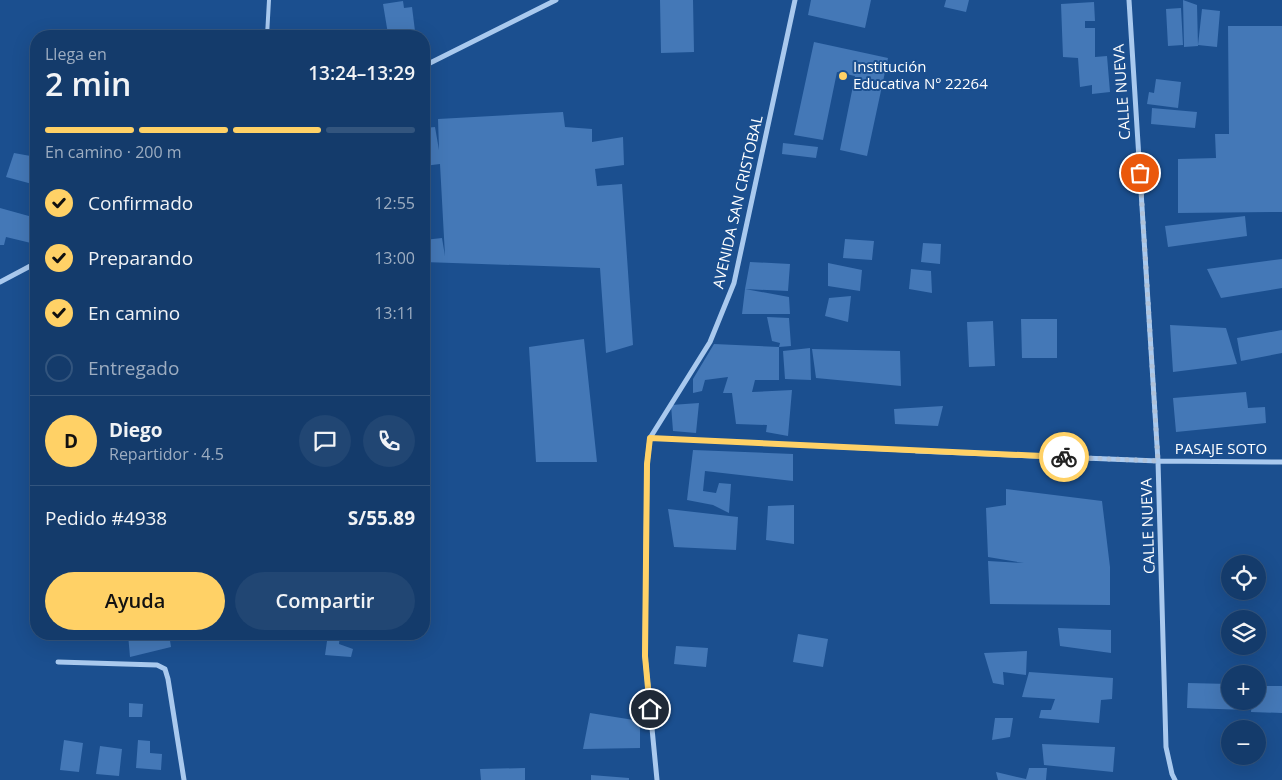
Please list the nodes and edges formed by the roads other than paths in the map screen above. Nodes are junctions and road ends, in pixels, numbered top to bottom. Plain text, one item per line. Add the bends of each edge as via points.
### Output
1 (269, 0) edge
2 (556, 0) edge
3 (795, 0) edge
4 (1128, 0) edge
5 (267, 30) edge
6 (430, 63) edge
7 (30, 266) edge
8 (0, 282) edge
9 (650, 438) junction
10 (916, 451) joint
11 (1158, 461) junction
12 (1282, 462) edge
13 (58, 662) dead end
14 (184, 780) edge
15 (658, 780) edge
16 (1175, 780) edge

1 - 5 lane
2 - 6 street
3 - 9 street, AVENIDA SAN CRISTOBAL via 734,283 710,342
4 - 11 street, CALLE NUEVA
7 - 8 street
9 - 10 lane, PASAJE SOTO
9 - 15 street, AVENIDA SAN CRISTOBAL via 645,656
10 - 11 street, PASAJE SOTO
11 - 12 street, PASAJE SOTO
11 - 16 street, CALLE NUEVA via 1166,747
13 - 14 street via 158,665 164,669

